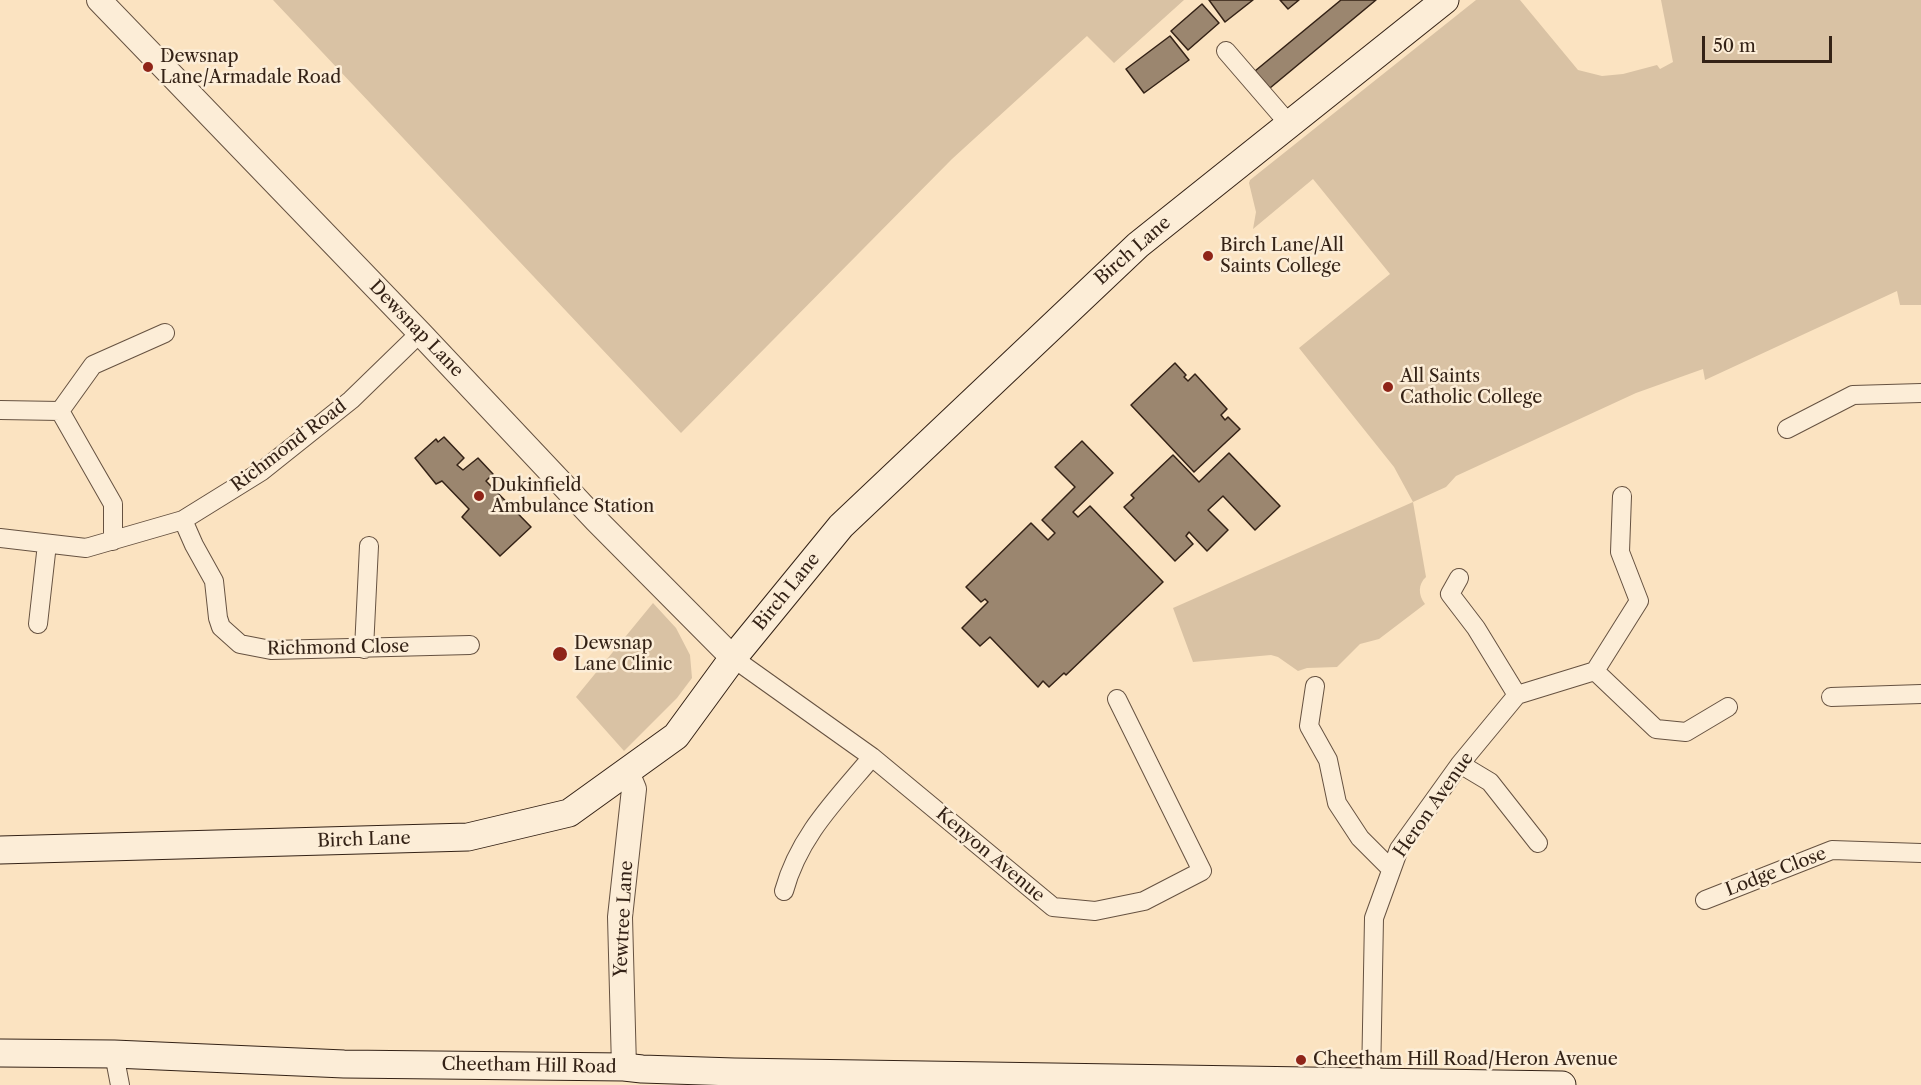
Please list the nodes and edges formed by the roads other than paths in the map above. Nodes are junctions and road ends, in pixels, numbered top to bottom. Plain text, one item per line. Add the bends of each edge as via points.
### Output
1 (99, 0) edge
2 (1445, 0) edge
3 (1226, 51) dead end
4 (1289, 124) junction
5 (165, 333) dead end
6 (420, 333) junction
7 (1921, 393) edge
8 (0, 410) edge
9 (60, 411) junction
10 (1787, 429) dead end
11 (1623, 496) dead end
12 (183, 520) junction
13 (0, 538) edge
14 (113, 541) junction
15 (47, 544) junction
16 (369, 546) dead end
17 (1460, 578) dead end
18 (39, 624) dead end
19 (470, 645) dead end
20 (364, 649) junction
21 (733, 658) junction
22 (1595, 671) junction
23 (1315, 686) dead end
24 (1921, 694) edge
25 (1517, 695) junction
26 (1831, 697) dead end
27 (1117, 699) dead end
28 (1728, 707) dead end
29 (872, 757) junction
30 (1460, 764) junction
31 (627, 772) junction
32 (1538, 843) dead end
33 (0, 850) edge
34 (1921, 853) edge
35 (1391, 869) junction
36 (784, 891) dead end
37 (1705, 900) dead end
38 (0, 1053) edge
39 (114, 1054) junction
40 (624, 1067) junction
41 (667, 1077) edge
42 (1371, 1081) junction
43 (120, 1085) edge
44 (1562, 1085) edge

1 - 6 street, Dewsnap Lane
2 - 4 main road, Birch Lane
3 - 4 street
4 - 21 main road, Birch Lane via 1137,245 841,526
5 - 9 street via 93,365
6 - 12 street, Richmond Road via 351,400 289,450
6 - 21 street, Dewsnap Lane
7 - 10 street via 1853,395
8 - 9 street
9 - 14 street via 113,504
11 - 22 street via 1620,552 1639,601
12 - 14 street, Richmond Road
12 - 20 street, Richmond Close via 214,581 221,627 240,644 272,650
13 - 15 street, Richmond Road
14 - 15 street, Richmond Road via 86,548
15 - 18 street
16 - 20 street
17 - 25 street via 1450,594
19 - 20 street, Richmond Close
21 - 29 street, Kenyon Avenue
21 - 31 main road, Birch Lane via 676,736
22 - 25 street
22 - 28 street via 1656,729 1686,732
23 - 35 street via 1309,726 1329,760 1337,802 1360,838
24 - 26 street
25 - 30 street, Heron Avenue
27 - 29 street, Kenyon Avenue via 1202,871 1144,901 1095,911 1053,907
29 - 36 street via 819,819 790,870
30 - 32 street via 1490,782
30 - 35 street, Heron Avenue via 1399,849
31 - 33 main road, Birch Lane via 569,813 468,837
31 - 40 street, Yewtree Lane via 634,789 620,917
34 - 37 street, Lodge Close via 1832,850
35 - 42 street, Heron Avenue via 1374,918
38 - 39 main road, Cheetham Hill Road
39 - 40 main road, Cheetham Hill Road via 344,1064
39 - 43 street
40 - 41 main road, Cheetham Hill Road
41 - 42 main road, Cheetham Hill Road
42 - 44 main road, Cheetham Hill Road

